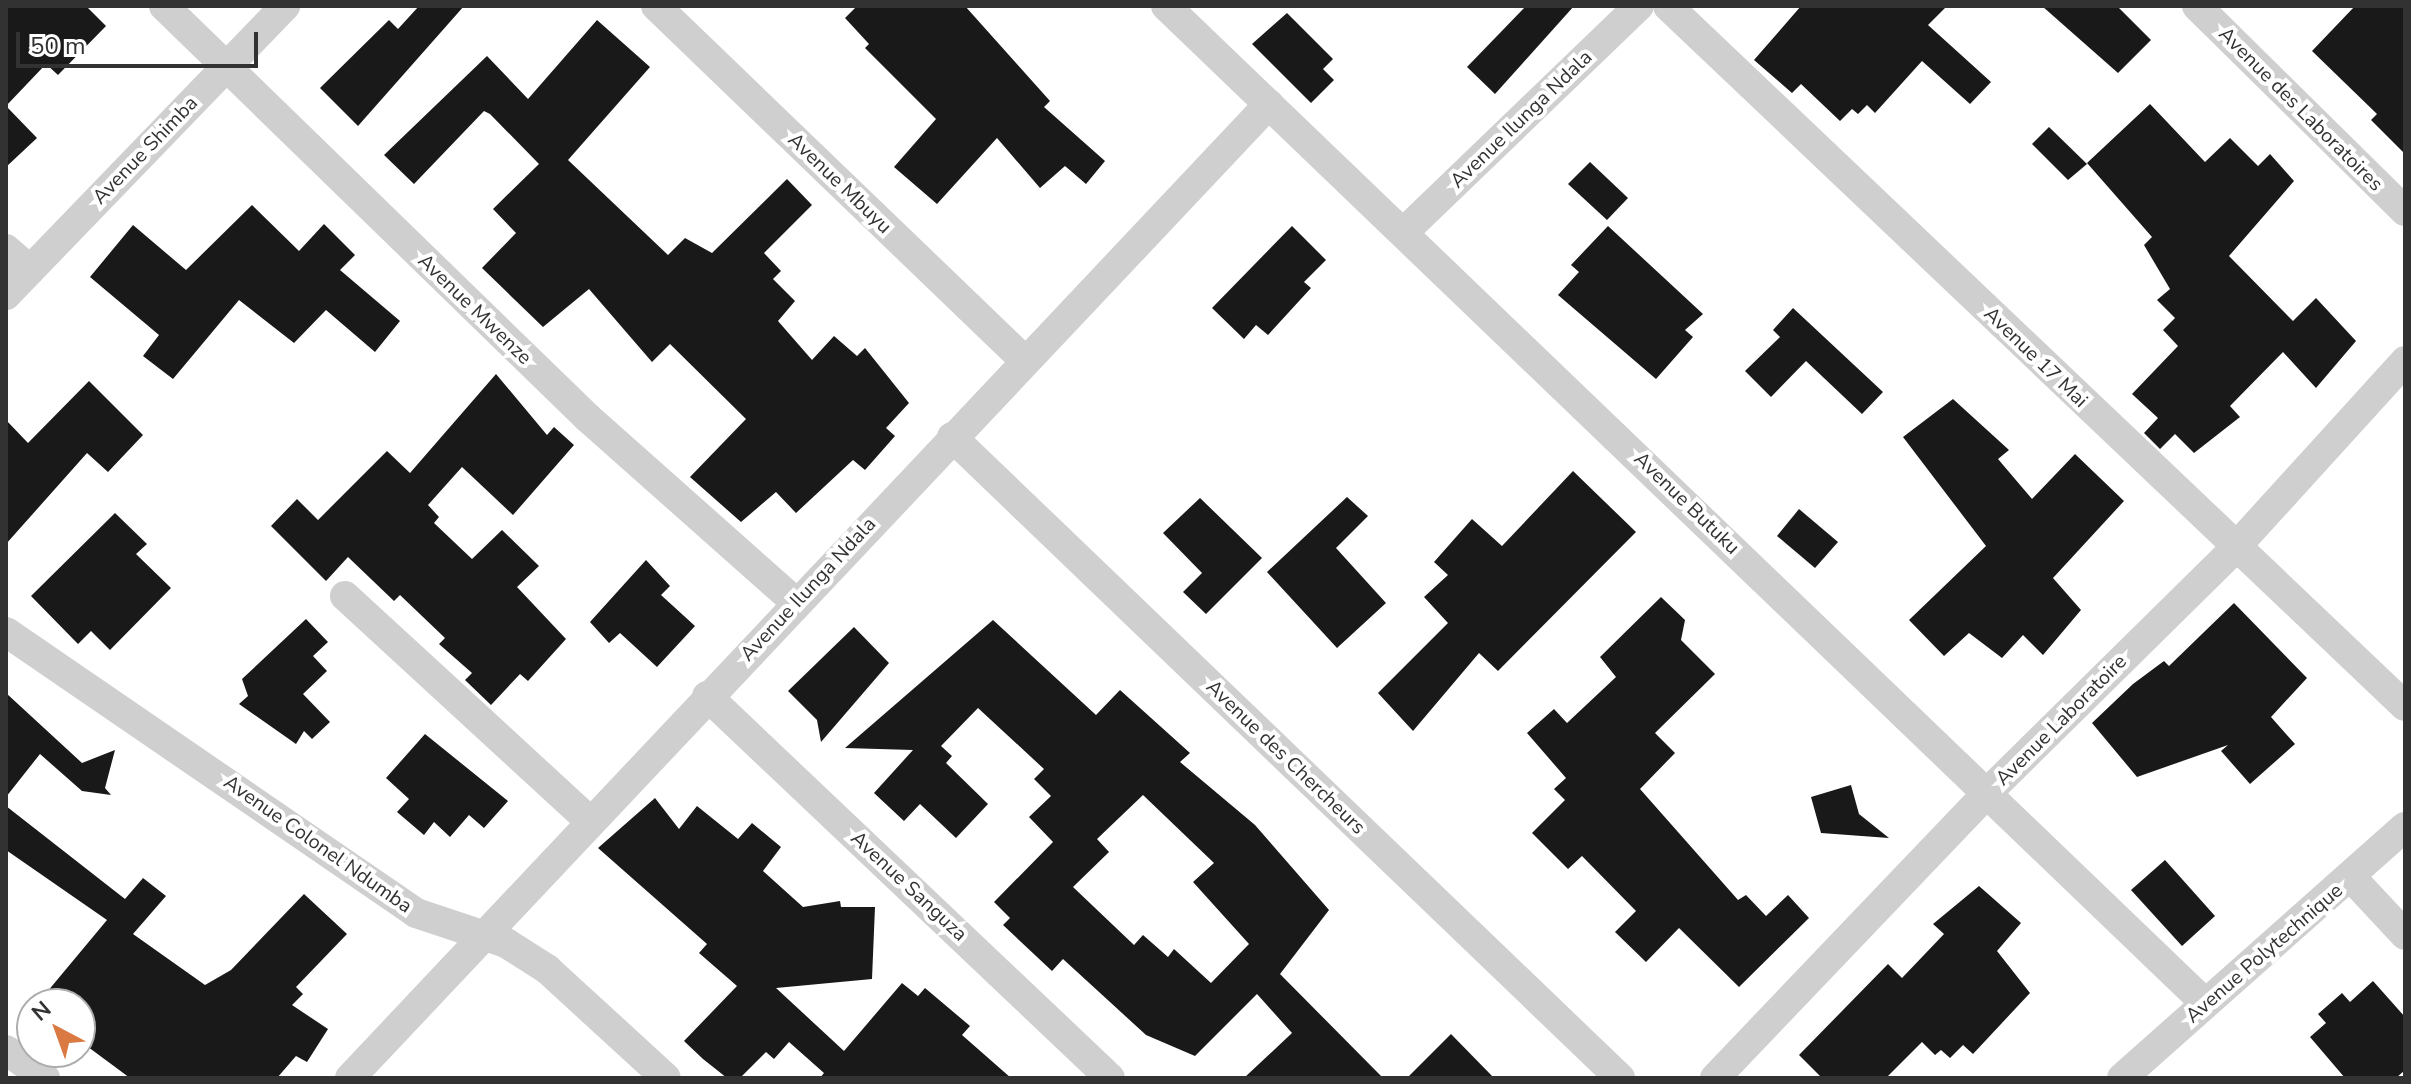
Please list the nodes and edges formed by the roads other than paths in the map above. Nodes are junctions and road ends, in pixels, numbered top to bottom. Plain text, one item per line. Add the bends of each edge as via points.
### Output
1 (164, 6) edge
2 (285, 6) edge
3 (656, 6) edge
4 (1166, 6) edge
5 (1639, 6) edge
6 (1668, 6) edge
7 (2197, 6) edge
8 (225, 66) junction
9 (1269, 104) junction
10 (2405, 211) edge
11 (1404, 232) junction
12 (6, 249) edge
13 (30, 270) junction
14 (6, 295) edge
15 (1024, 360) junction
16 (2405, 361) edge
17 (952, 437) junction
18 (2235, 548) junction
19 (345, 596) dead end
20 (795, 602) junction
21 (6, 632) edge
22 (707, 696) junction
23 (2405, 706) edge
24 (1988, 792) junction
25 (589, 820) junction
26 (2405, 827) edge
27 (2351, 877) junction
28 (481, 933) junction
29 (2405, 935) edge
30 (2205, 1003) junction
31 (6, 1050) edge
32 (45, 1078) edge
33 (350, 1078) edge
34 (666, 1078) edge
35 (1110, 1078) edge
36 (1620, 1078) edge
37 (1715, 1078) edge
38 (2122, 1078) edge

1 - 8 street, Avenue Mwenze
2 - 8 street, Avenue Shimba
3 - 15 street, Avenue Mbuyu
4 - 9 street, Avenue Butuku
5 - 11 street, Avenue Ilunga Ndala
6 - 18 street, Avenue 17 Mai
7 - 10 street, Avenue des Laboratoires
8 - 13 street, Avenue Shimba
8 - 20 street, Avenue Mwenze via 588,418
9 - 11 street, Avenue Butuku
9 - 15 street, Avenue Ilunga Ndala
11 - 24 street, Avenue Butuku
12 - 13 street
13 - 14 street, Avenue Shimba
15 - 17 street, Avenue Ilunga Ndala
16 - 18 street, Avenue Laboratoire
17 - 20 street, Avenue Ilunga Ndala
17 - 36 street, Avenue des Chercheurs
18 - 23 street, Avenue 17 Mai
18 - 24 street, Avenue Laboratoire
19 - 25 street
20 - 22 street, Avenue Ilunga Ndala
21 - 28 street, Avenue Colonel Ndumba via 416,913
22 - 25 street, Avenue Ilunga Ndala
22 - 35 street, Avenue Sanguza
24 - 30 street, Avenue Butuku
24 - 37 street, Avenue Laboratoire
25 - 28 street, Avenue Ilunga Ndala
26 - 27 street, Avenue Polytechnique
27 - 29 street
27 - 30 street, Avenue Polytechnique
28 - 33 street, Avenue Ilunga Ndala
28 - 34 street, Avenue Colonel Ndumba via 547,969
30 - 38 street, Avenue Polytechnique
31 - 32 street

